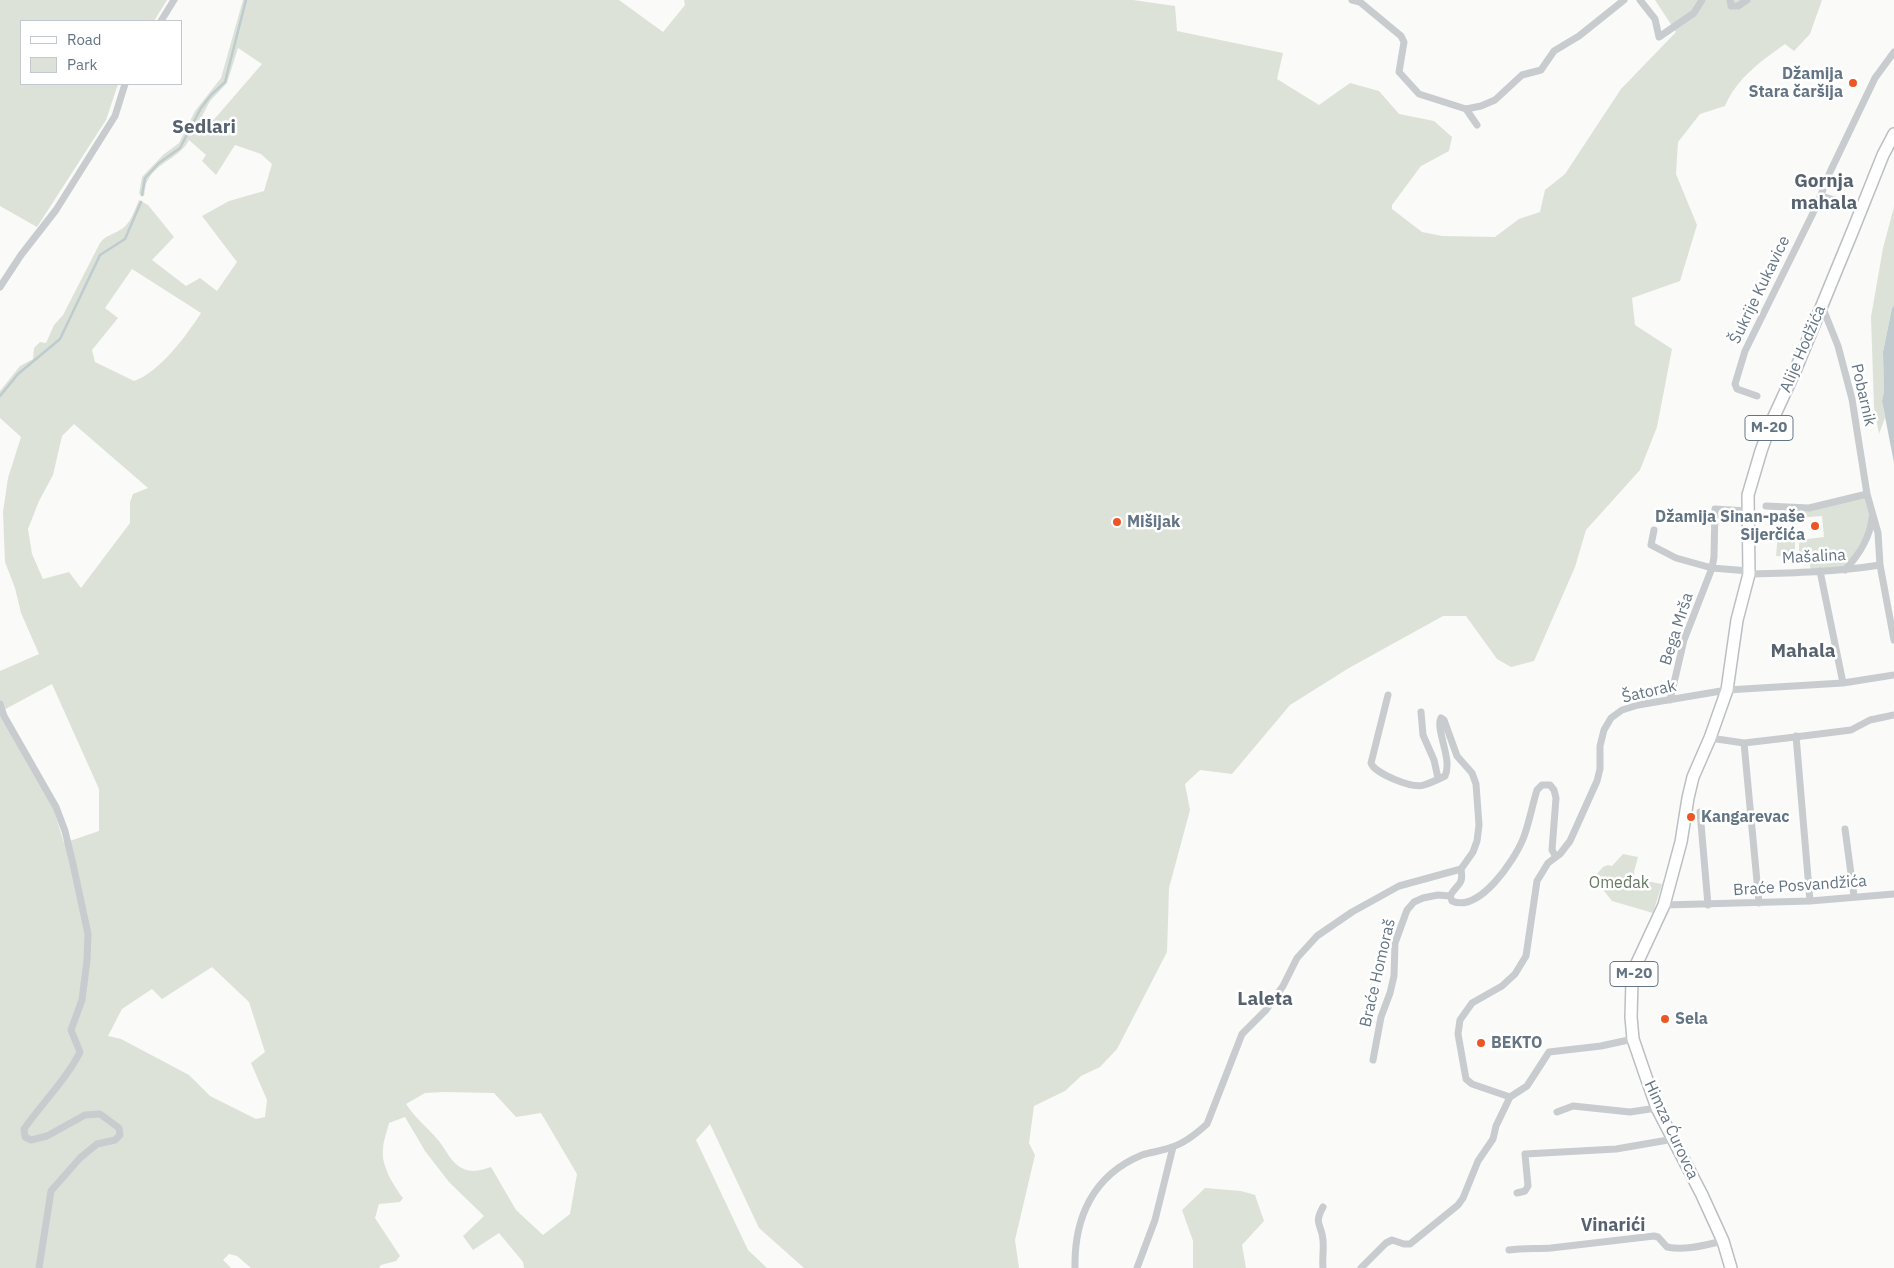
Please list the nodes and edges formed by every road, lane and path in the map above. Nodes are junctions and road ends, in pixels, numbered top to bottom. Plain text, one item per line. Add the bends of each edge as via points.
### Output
1 (174, 0) edge
2 (1352, 0) edge
3 (1624, 0) edge
4 (1640, 0) edge
5 (1702, 0) edge
6 (1730, 0) edge
7 (1747, 0) edge
8 (162, 20) edge
9 (1894, 52) edge
10 (125, 85) edge
11 (1466, 109) junction
12 (1476, 126) dead end
13 (1894, 134) edge
14 (1820, 196) junction
15 (1862, 208) junction
16 (0, 287) edge
17 (1822, 306) junction
18 (1757, 396) dead end
19 (1868, 494) junction
20 (1766, 506) dead end
21 (1747, 511) junction
22 (1872, 514) junction
23 (1654, 530) dead end
24 (1880, 565) junction
25 (1712, 568) junction
26 (1846, 570) junction
27 (1820, 571) junction
28 (1749, 572) junction
29 (1894, 640) edge
30 (1894, 675) edge
31 (1842, 683) junction
32 (1726, 690) junction
33 (1388, 694) dead end
34 (1670, 700) junction
35 (0, 704) edge
36 (1420, 712) dead end
37 (1894, 715) edge
38 (1796, 736) junction
39 (1710, 738) junction
40 (1744, 743) junction
41 (1438, 778) junction
42 (1700, 812) dead end
43 (1845, 829) dead end
44 (1556, 857) junction
45 (1461, 869) junction
46 (1894, 894) edge
47 (1450, 896) junction
48 (1854, 896) junction
49 (1810, 900) junction
50 (1760, 902) junction
51 (1664, 905) junction
52 (1708, 905) junction
53 (1633, 1039) junction
54 (1373, 1060) dead end
55 (1510, 1097) junction
56 (1657, 1108) junction
57 (1557, 1112) dead end
58 (1674, 1139) junction
59 (1173, 1147) junction
60 (1517, 1193) dead end
61 (1323, 1207) dead end
62 (1723, 1241) junction
63 (1509, 1250) dead end
64 (39, 1268) edge
65 (1075, 1268) edge
66 (1137, 1268) edge
67 (1323, 1268) edge
68 (1362, 1268) edge
69 (1730, 1268) edge

1 - 8 street
2 - 11 street via 1360,2 1401,36 1404,42 1399,72 1419,94
3 - 11 street via 1579,36 1554,51 1541,70 1522,75 1495,100
4 - 5 street via 1654,19 1659,37 1694,13
6 - 7 street via 1731,6 1738,6
9 - 14 street, Šukrije Kukavice via 1875,78
10 - 16 street via 115,116 56,210
11 - 12 street
13 - 15 main road, Alije Hodžića / M-20
14 - 15 street
14 - 18 street, Šukrije Kukavice via 1737,374 1737,389
15 - 17 main road, Alije Hodžića / M-20
17 - 19 street, Pobarnik via 1838,346 1852,399
17 - 21 main road, Alije Hodžića / M-20 via 1771,423 1751,482
19 - 20 street via 1809,508
19 - 22 street, Pobarnik
21 - 25 street, Bega Mrša via 1715,509
21 - 28 main road, Alije Hodžića / M-20
22 - 24 street, Pobarnik via 1878,533
22 - 26 street, Pobarnik via 1861,548
23 - 25 street, Mašalina via 1651,545 1676,558
24 - 26 street, Mašalina
24 - 29 street, Pobarnik
25 - 28 street, Mašalina
25 - 34 street, Bega Mrša via 1684,640
26 - 27 street, Mašalina
27 - 28 street, Mašalina
27 - 31 street
28 - 32 main road, Alije Hodžića / M-20 via 1737,620
30 - 31 street, Šatorak
31 - 32 street, Šatorak
32 - 34 street, Šatorak
32 - 39 main road, Himza Ćurovca / M-20
33 - 41 street via 1372,767 1409,785 1424,785
34 - 44 street, Šatorak via 1638,705 1611,718 1600,746 1597,781 1570,841
35 - 64 street via 56,807 65,831 88,934 82,1000 71,1030 80,1052 73,1066 24,1129 25,1137 31,1140 47,1136 85,1114 100,1114 119,1128 120,1135 115,1140 97,1144 51,1191
36 - 41 street via 1423,735
37 - 38 street via 1870,720 1851,730
38 - 40 street
38 - 49 street
39 - 40 street
39 - 51 main road, Himza Ćurovca / M-20 via 1689,791 1681,842
40 - 50 street
41 - 45 street via 1447,772 1439,722 1443,718 1457,756 1472,773 1476,784 1477,840
42 - 52 street
43 - 48 street
44 - 47 street, Braće Homoraš via 1552,850 1556,798 1550,785 1542,785 1537,790 1522,839 1499,878 1475,899 1456,903
44 - 55 street, Šatorak via 1548,863 1537,881 1526,956 1515,974 1502,986 1472,1003 1460,1020 1458,1034 1466,1079
45 - 47 street via 1461,884
45 - 59 street, Braće Homoraš via 1399,886 1317,936 1298,958 1266,1010 1242,1034 1207,1124
46 - 48 street, Braće Posvandžića
47 - 54 street, Braće Homoraš via 1423,898 1407,910 1395,943 1394,976 1381,1017
48 - 49 street, Braće Posvandžića
49 - 50 street, Braće Posvandžića
50 - 52 street, Braće Posvandžića
51 - 52 street, Braće Posvandžića
51 - 53 main road, Himza Ćurovca / M-20 via 1632,981
53 - 55 street via 1549,1052 1527,1086
53 - 56 main road, Himza Ćurovca / M-20
55 - 68 street via 1493,1139 1478,1161 1458,1205 1410,1244 1392,1240 1386,1243
56 - 57 street via 1630,1112 1573,1106
56 - 58 main road, Himza Ćurovca / M-20
58 - 60 street via 1616,1149 1525,1154 1528,1186
58 - 62 main road, Himza Ćurovca / M-20
59 - 65 street, Braće Homoraš via 1130,1161 1099,1186 1081,1218 1075,1243
59 - 66 street via 1154,1220
61 - 67 street via 1318,1216 1324,1243
62 - 63 street via 1674,1249 1654,1236
62 - 69 main road, Himza Ćurovca / M-20

